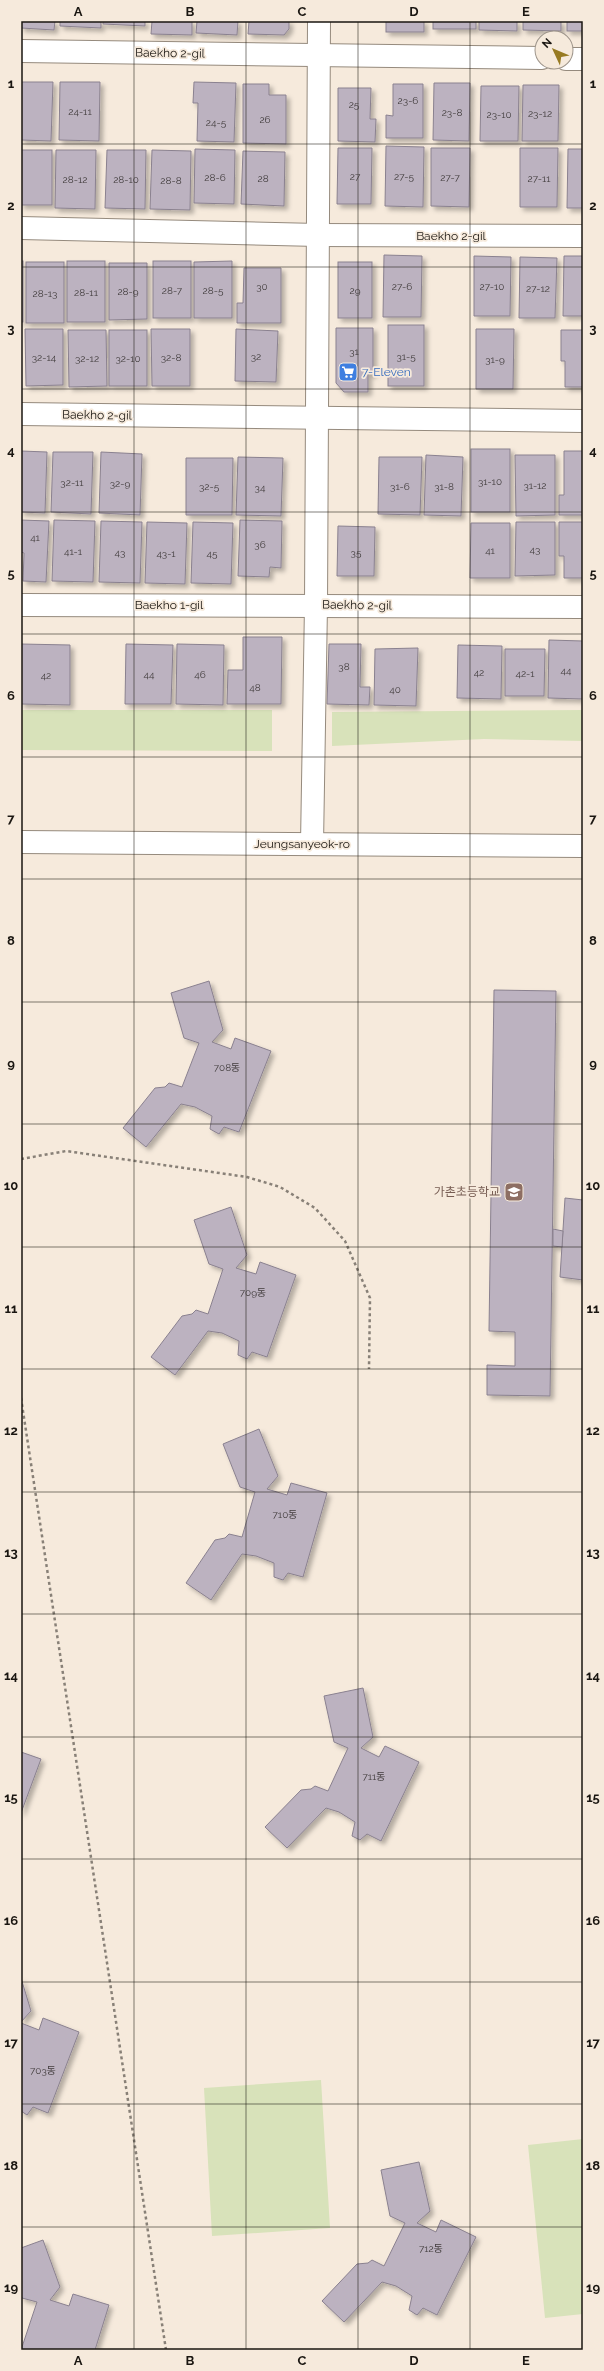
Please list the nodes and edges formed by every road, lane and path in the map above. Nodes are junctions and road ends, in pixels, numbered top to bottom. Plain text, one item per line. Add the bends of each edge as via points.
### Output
1 (319, 21) edge
2 (21, 51) edge
3 (319, 54) junction
4 (534, 58) edge
5 (21, 228) edge
6 (318, 235) junction
7 (583, 236) edge
8 (21, 414) edge
9 (317, 419) junction
10 (583, 421) edge
11 (21, 604) edge
12 (316, 605) junction
13 (583, 607) edge
14 (21, 842) edge
15 (312, 844) junction
16 (583, 846) edge
17 (21, 1159) edge
18 (369, 1369) dead end
19 (21, 1398) edge
20 (166, 2350) edge

1 - 3 street, Baekho 2-gil
2 - 3 street, Baekho 2-gil
3 - 4 street, Baekho 2-gil
3 - 6 street, Baekho 2-gil
5 - 6 street, Baekho 2-gil
6 - 7 street, Baekho 2-gil
6 - 9 street, Baekho 2-gil
8 - 9 street, Baekho 2-gil
9 - 10 street, Baekho 2-gil
9 - 12 street, Baekho 2-gil
11 - 12 street, Baekho 1-gil
12 - 13 street, Baekho 2-gil
12 - 15 street
14 - 15 street, Jeungsanyeok-ro
15 - 16 street, Jeungsanyeok-ro
17 - 18 path via 66,1151 247,1177 280,1187 315,1208 345,1241 370,1298
19 - 20 path

